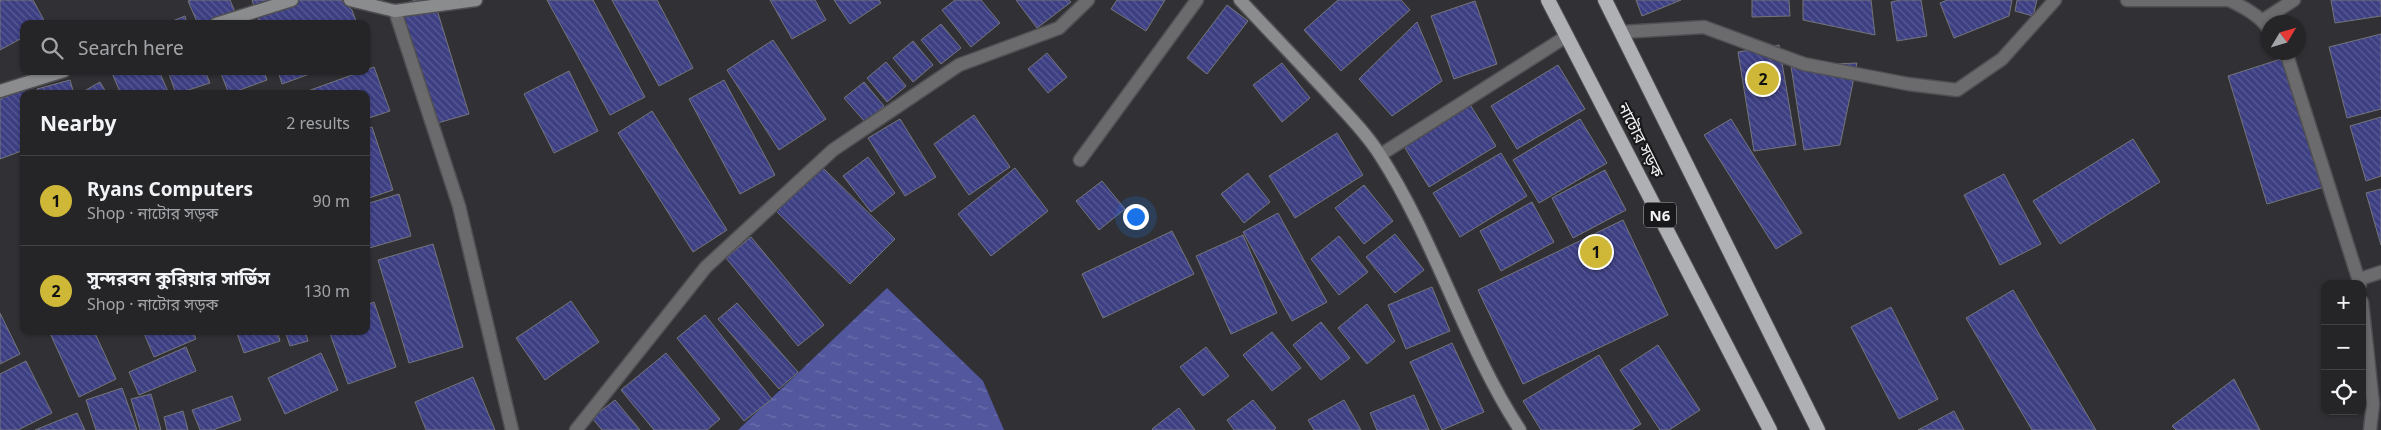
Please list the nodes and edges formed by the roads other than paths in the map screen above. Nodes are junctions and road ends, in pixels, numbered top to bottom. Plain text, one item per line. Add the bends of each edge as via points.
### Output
1 (292, 0) edge
2 (350, 0) edge
3 (476, 0) edge
4 (1088, 0) edge
5 (1197, 0) edge
6 (1240, 0) edge
7 (1548, 0) edge
8 (1605, 0) edge
9 (2054, 0) edge
10 (2127, 0) edge
11 (2229, 0) edge
12 (2294, 0) edge
13 (395, 11) junction
14 (2276, 15) edge
15 (229, 20) edge
16 (2261, 21) edge
17 (1622, 32) junction
18 (1567, 36) junction
19 (2289, 60) edge
20 (51, 75) edge
21 (0, 91) edge
22 (1380, 155) junction
23 (1080, 160) dead end
24 (2381, 272) edge
25 (2359, 280) edge
26 (2364, 280) edge
27 (2364, 325) edge
28 (512, 430) edge
29 (576, 430) edge
30 (1520, 430) edge
31 (1770, 430) edge
32 (1818, 430) edge
33 (2370, 430) edge

1 - 15 main road
2 - 13 main road
3 - 13 main road
4 - 29 street via 1058,28 959,65 833,150 706,267
5 - 23 street
6 - 22 main road via 1353,121
7 - 18 highway, নাটোর সড়ক / N6
8 - 17 highway
9 - 17 street via 2002,59 1957,90 1804,64 1704,27
10 - 11 street
11 - 16 street
12 - 14 street
13 - 28 street via 459,206
17 - 32 highway
18 - 22 street
18 - 31 highway, নাটোর সড়ক / N6
19 - 25 street
20 - 21 main road
22 - 30 main road via 1443,277 1469,340
24 - 26 street
27 - 33 street via 2373,404

